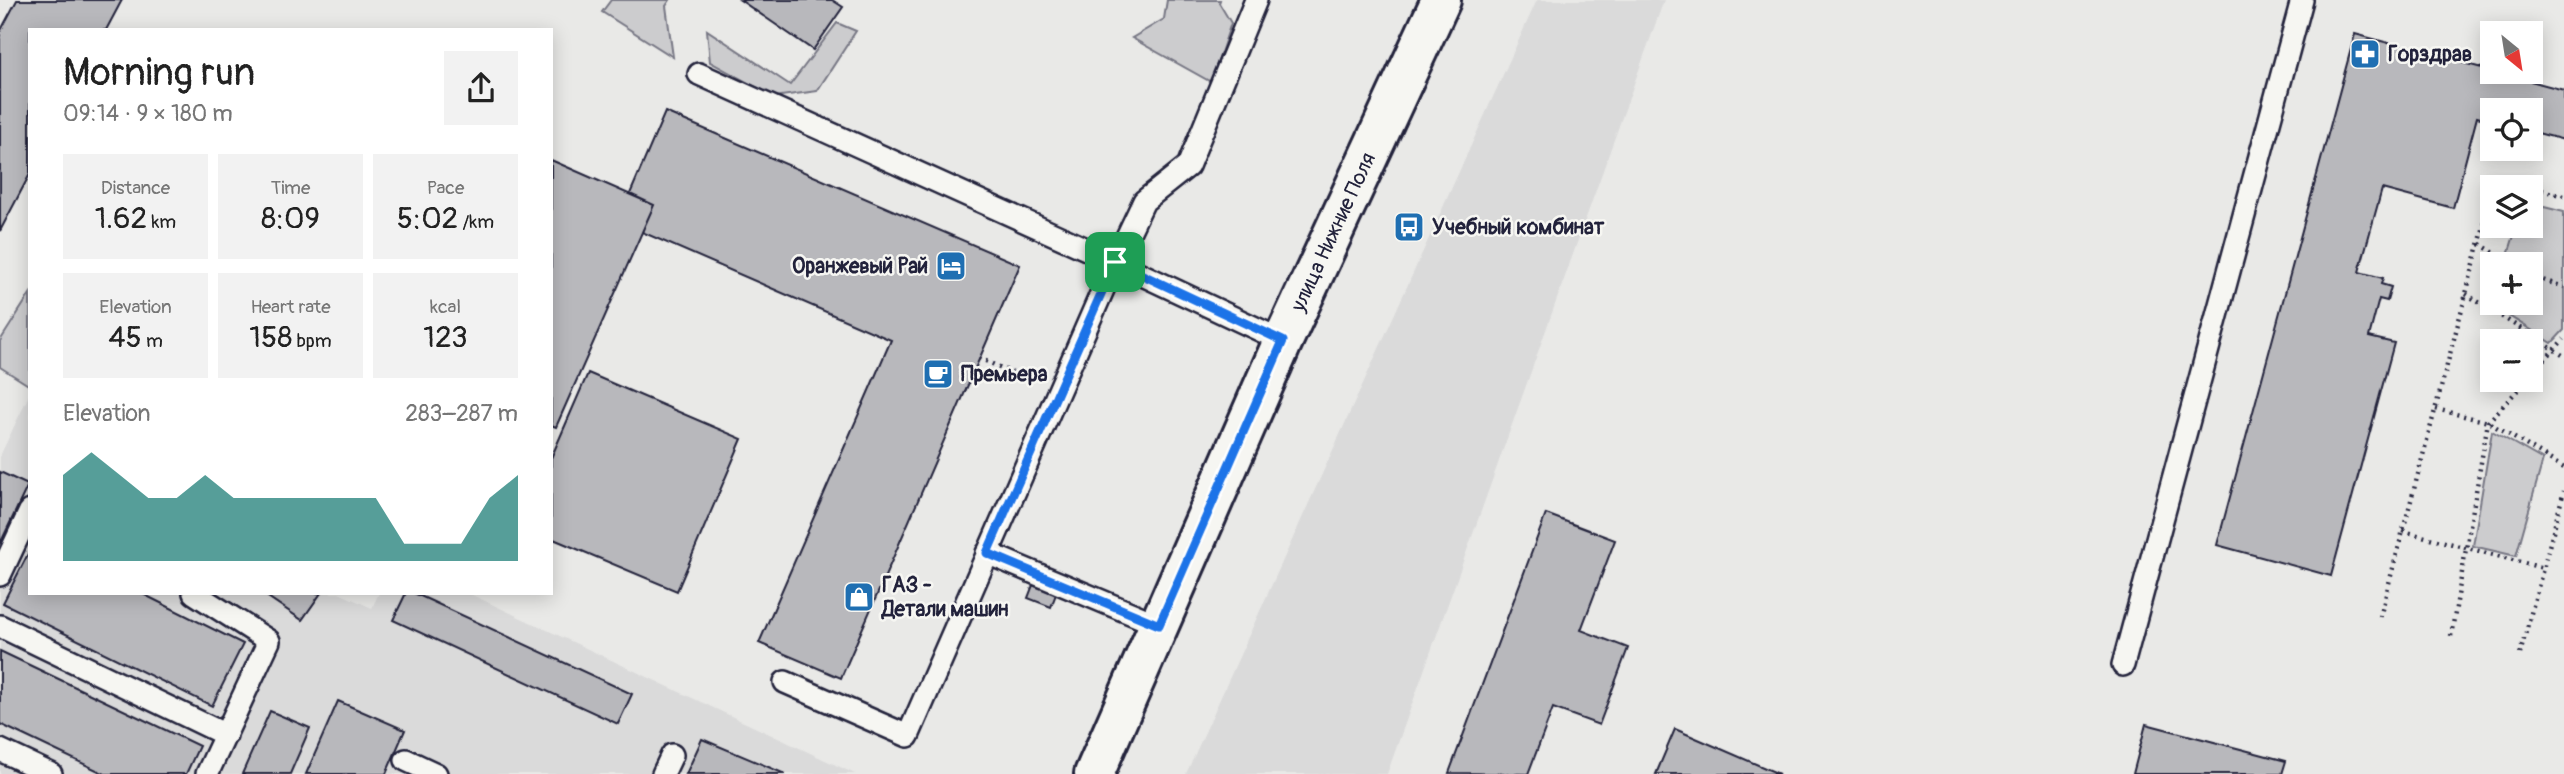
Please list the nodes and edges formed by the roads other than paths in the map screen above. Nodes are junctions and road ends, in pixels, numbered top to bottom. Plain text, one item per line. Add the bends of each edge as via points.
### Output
1 (1256, 0) edge
2 (1441, 0) edge
3 (2302, 0) edge
4 (699, 74) dead end
5 (1115, 262) junction
6 (1283, 341) junction
7 (28, 515) edge
8 (987, 553) junction
9 (0, 575) edge
10 (197, 595) edge
11 (1159, 625) junction
12 (0, 626) edge
13 (2123, 665) dead end
14 (785, 682) dead end
15 (226, 735) junction
16 (0, 750) edge
17 (406, 760) dead end
18 (51, 774) edge
19 (207, 774) edge
20 (436, 774) edge
21 (1094, 774) edge

1 - 5 lane via 1188,166 1144,201
2 - 6 main road, улица Нижние Поля
3 - 13 lane
4 - 5 lane
5 - 6 lane
5 - 8 lane
6 - 11 main road, улица Нижние Поля
7 - 9 lane
8 - 11 lane
8 - 14 lane via 908,736
10 - 15 lane via 269,640
11 - 21 main road, улица Нижние Поля
12 - 15 lane
15 - 19 lane
16 - 18 lane
17 - 20 lane

